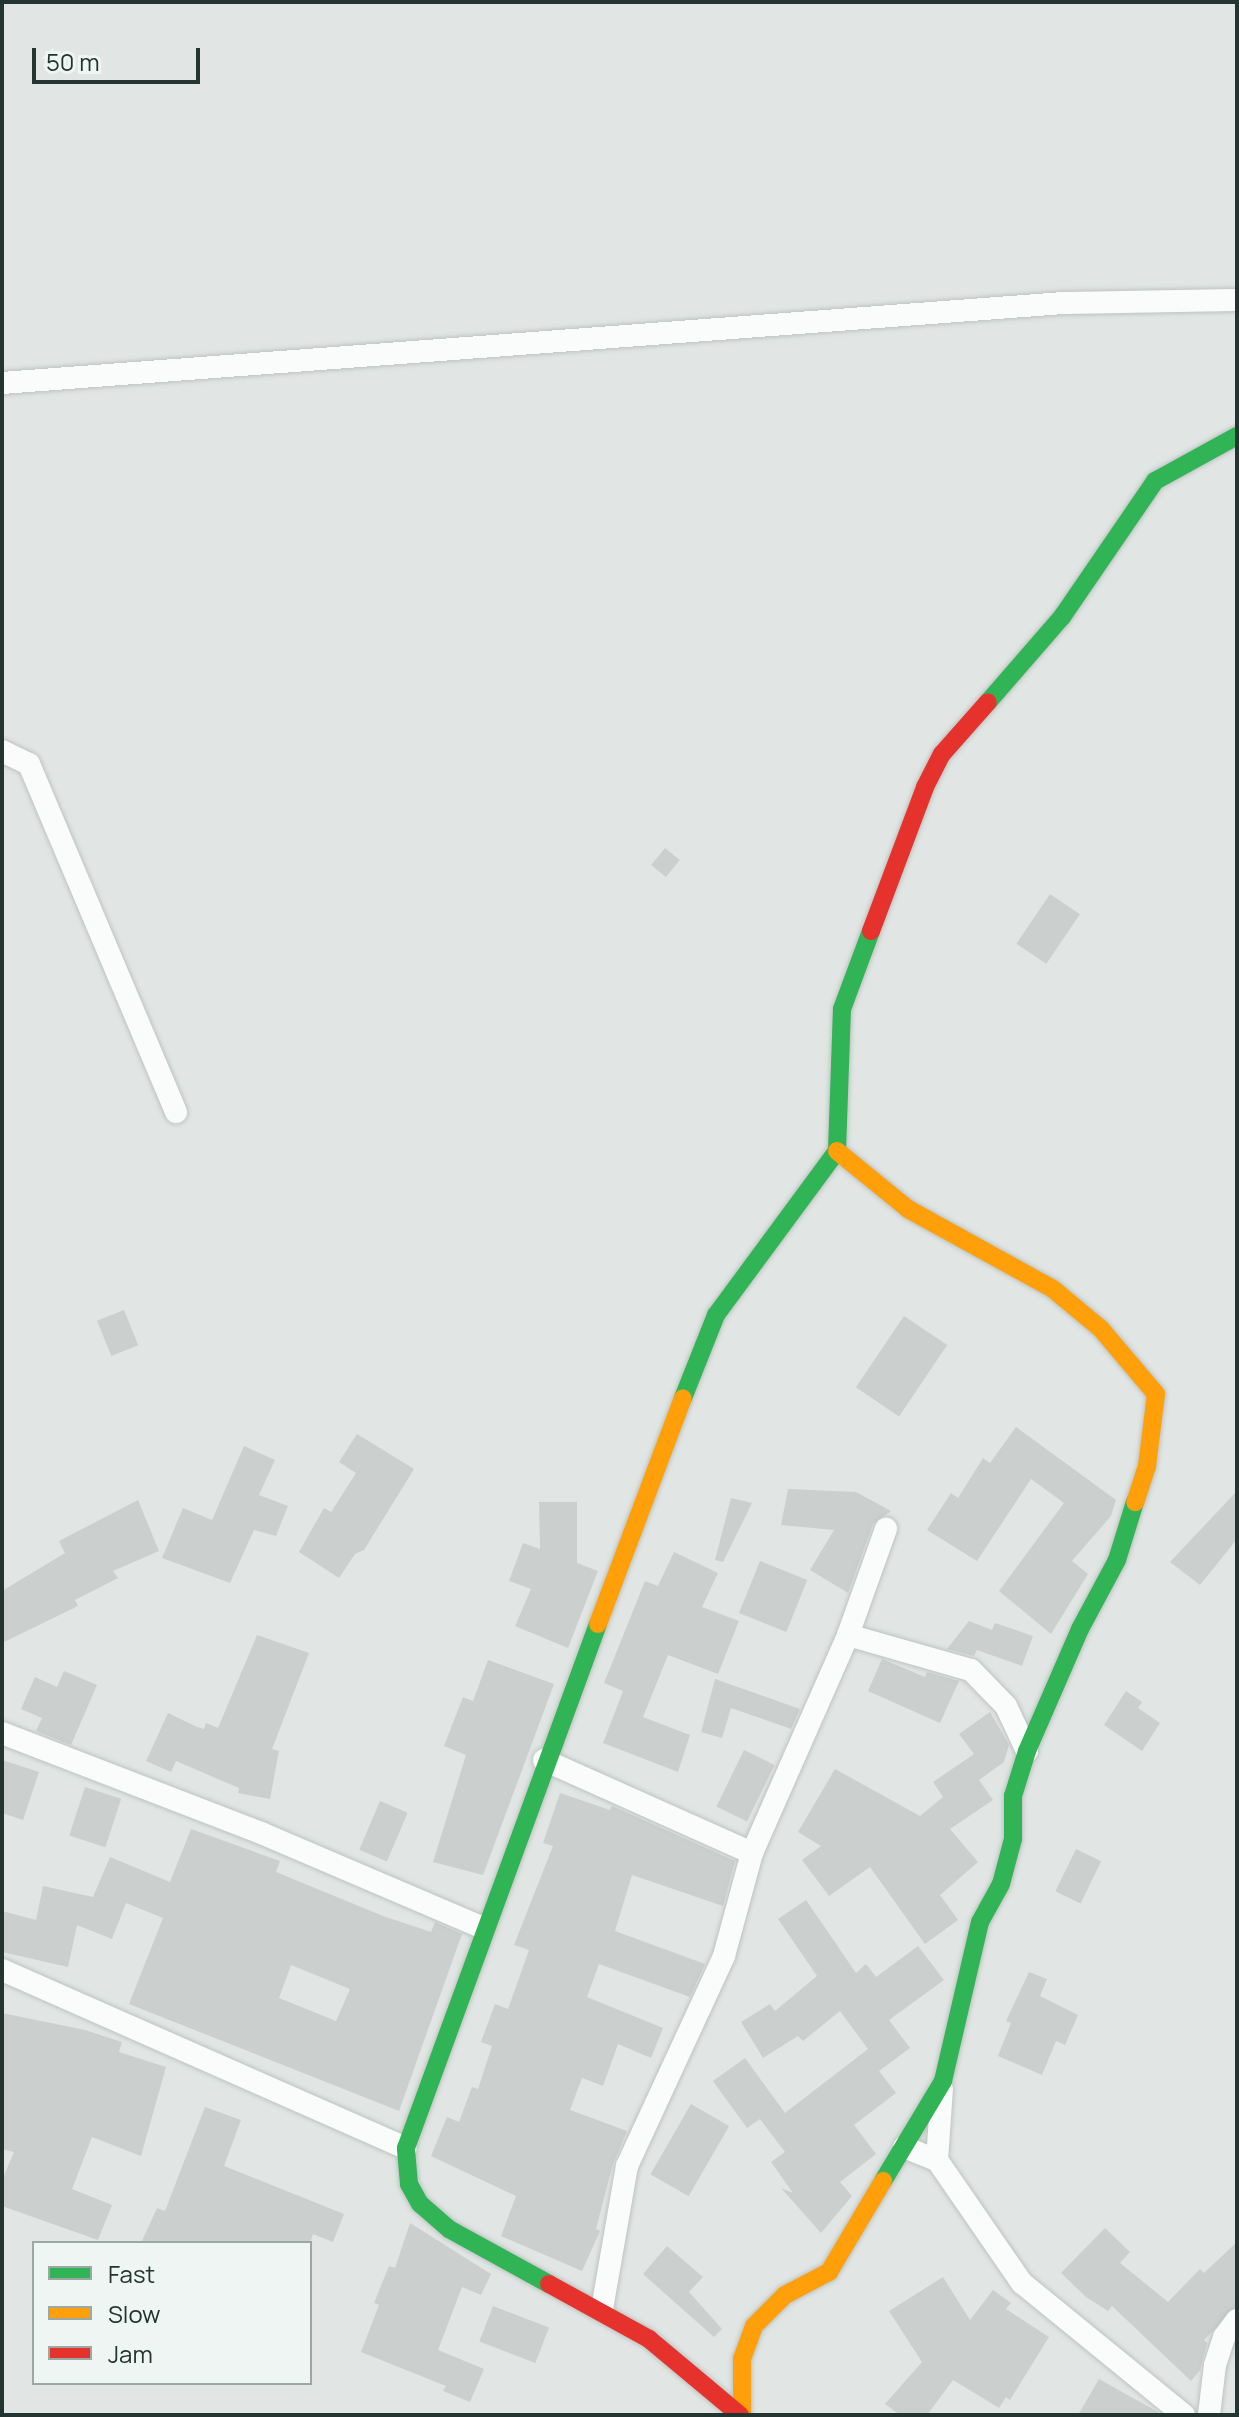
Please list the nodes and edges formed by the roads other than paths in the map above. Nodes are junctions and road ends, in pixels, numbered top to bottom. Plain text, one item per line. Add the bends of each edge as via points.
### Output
1 (1237, 300) edge
2 (2, 383) edge
3 (1237, 436) edge
4 (2, 751) edge
5 (176, 1112) dead end
6 (837, 1151) junction
7 (886, 1529) dead end
8 (848, 1635) junction
9 (2, 1733) edge
10 (1027, 1751) junction
11 (544, 1760) junction
12 (752, 1853) junction
13 (484, 1928) junction
14 (2, 1970) edge
15 (943, 2081) junction
16 (904, 2147) junction
17 (406, 2148) junction
18 (937, 2160) junction
19 (602, 2309) junction
20 (1237, 2320) edge
21 (741, 2415) edge
22 (1184, 2415) edge
23 (1209, 2415) edge

1 - 2 street via 1064,303
3 - 6 street via 1155,481 1062,617 942,754 842,1009
4 - 5 street via 29,764
6 - 10 street via 908,1209 1053,1289 1101,1329 1156,1394 1147,1466 1117,1560 1089,1608
6 - 11 street via 716,1315
7 - 8 street
8 - 10 street via 971,1670 999,1696
8 - 12 street
9 - 13 street via 261,1833
10 - 15 street via 1013,1796 1013,1839 1001,1884 980,1922
11 - 12 street
11 - 13 street
12 - 19 street via 724,1956 627,2166
13 - 17 street
14 - 17 street
15 - 16 street
15 - 18 street
16 - 18 street
16 - 21 street via 829,2272 785,2295 754,2326 742,2359
17 - 19 street via 409,2184 420,2204 449,2229
18 - 22 street via 1022,2283
19 - 21 street via 649,2339
20 - 23 street via 1224,2337 1215,2365

